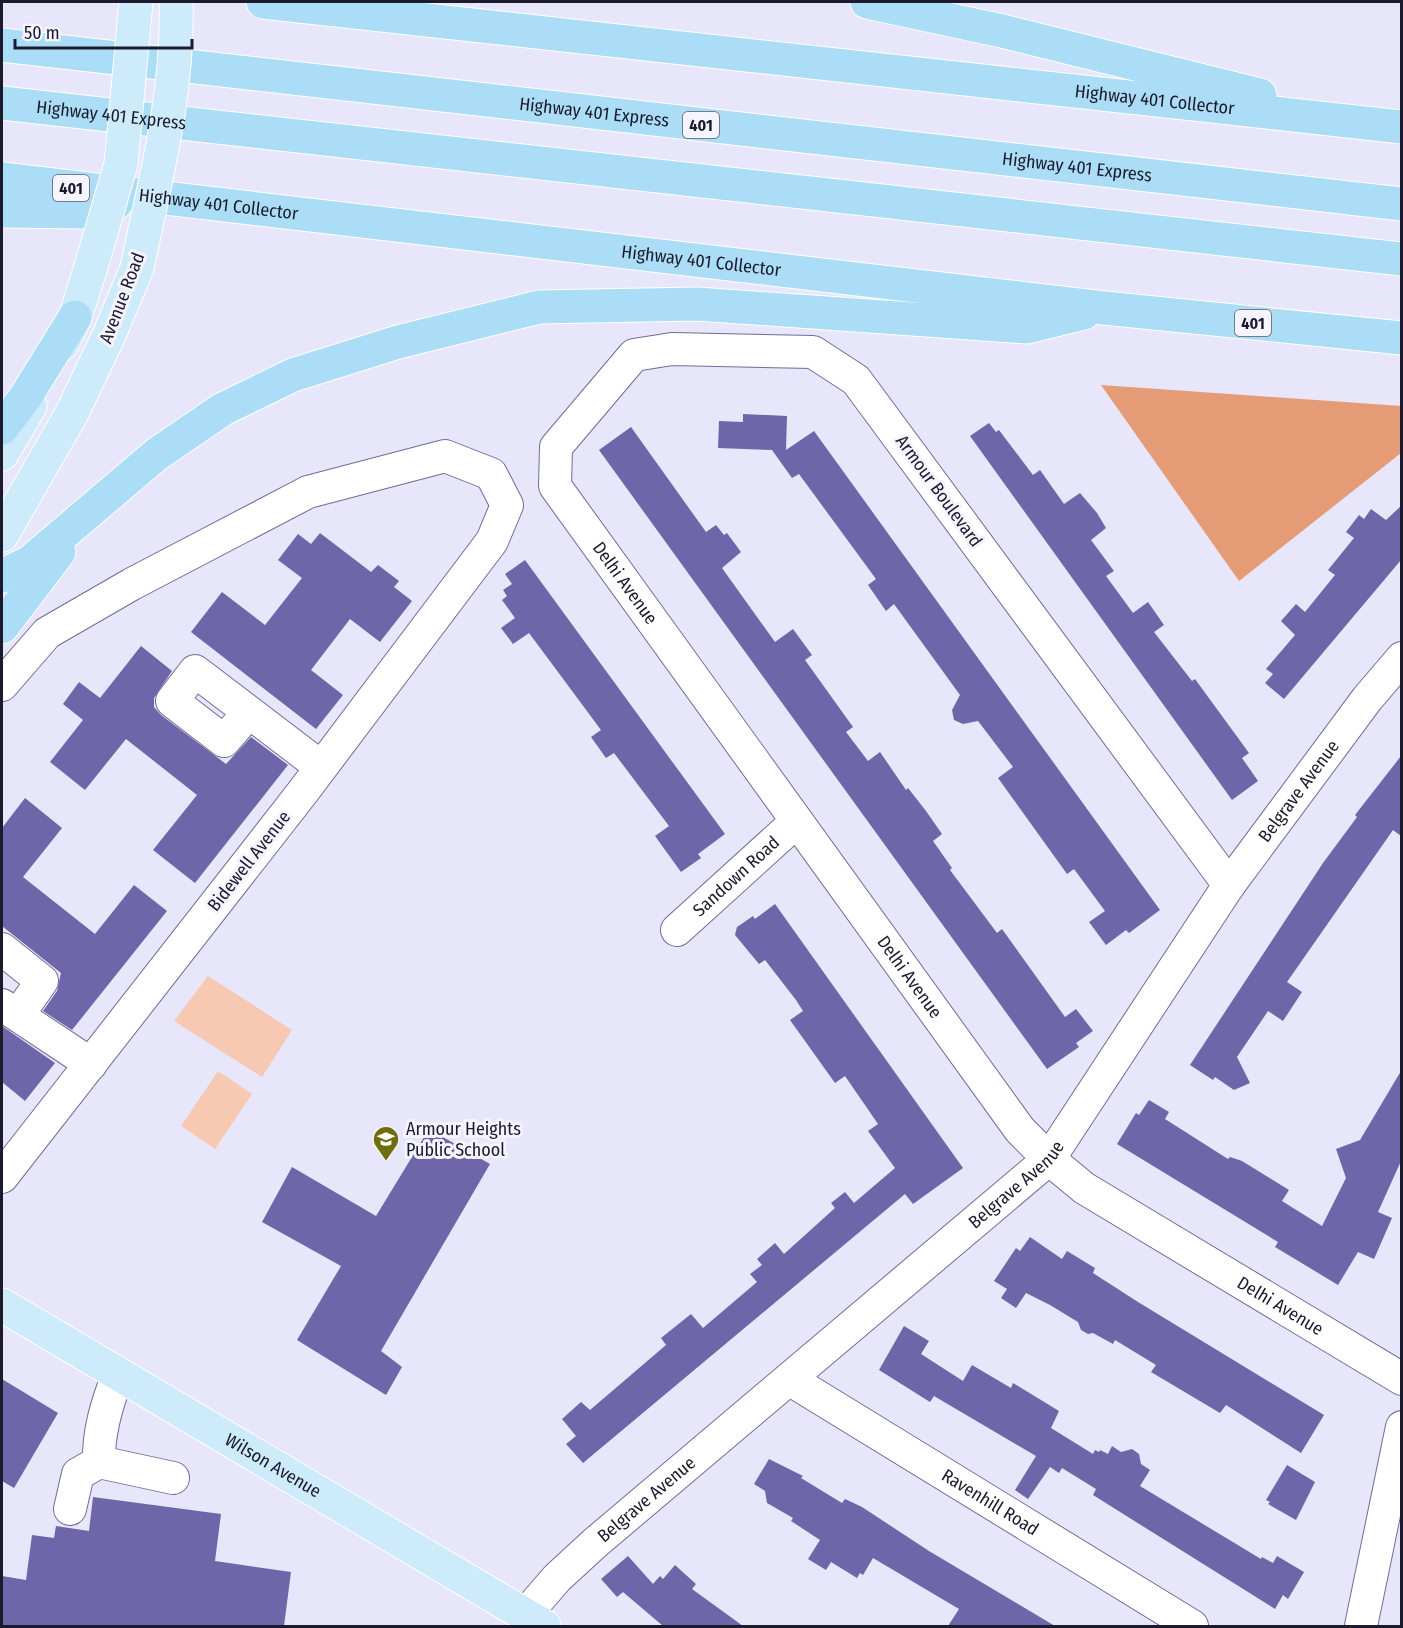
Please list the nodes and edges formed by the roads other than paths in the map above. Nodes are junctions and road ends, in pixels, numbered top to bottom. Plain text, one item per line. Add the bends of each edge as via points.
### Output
1 (136, 2) edge
2 (176, 2) edge
3 (263, 2) edge
4 (867, 2) edge
5 (2, 45) edge
6 (2, 103) edge
7 (1307, 117) junction
8 (1401, 127) edge
9 (2, 179) edge
10 (141, 198) junction
11 (1401, 204) edge
12 (2, 211) edge
13 (1401, 259) edge
14 (1104, 308) junction
15 (75, 316) junction
16 (1401, 338) edge
17 (2, 428) edge
18 (556, 447) joint
19 (2, 454) edge
20 (91, 511) junction
21 (2, 535) edge
22 (2, 576) edge
23 (2, 627) edge
24 (1401, 658) edge
25 (2, 685) edge
26 (249, 712) dead end
27 (321, 767) junction
28 (796, 822) junction
29 (1229, 885) junction
30 (677, 930) dead end
31 (2, 949) edge
32 (10, 1010) edge
33 (91, 1064) junction
34 (1049, 1160) junction
35 (2, 1177) edge
36 (2, 1305) edge
37 (118, 1375) junction
38 (789, 1379) junction
39 (1401, 1379) edge
40 (1401, 1426) edge
41 (99, 1462) junction
42 (173, 1478) dead end
43 (70, 1509) dead end
44 (535, 1621) edge
45 (1192, 1626) edge
46 (1361, 1626) edge

1 - 15 main road, Avenue Road, bridge via 121,164
2 - 21 main road, Avenue Road, bridge via 167,126 137,268 72,413
3 - 7 highway, Highway 401 Collector
4 - 7 highway via 1270,97
5 - 11 highway, Highway 401 Express / 401
6 - 13 highway, Highway 401 Express
7 - 8 highway, Highway 401 Collector
9 - 10 highway, Highway 401 Collector / 401
10 - 12 highway via 81,212
10 - 14 highway, Highway 401 Collector / 401
14 - 16 highway, Highway 401 Collector / 401
14 - 20 highway via 1027,327 697,304 539,307 398,342 293,375 223,409 157,454
15 - 17 highway
15 - 19 main road, Avenue Road
18 - 28 street, Delhi Avenue via 555,486
18 - 29 street, Armour Boulevard via 634,355 672,349 813,352 856,380
20 - 22 highway via 30,562
20 - 23 highway
24 - 29 street, Belgrave Avenue via 1366,699
25 - 27 street, Bidewell Avenue via 46,633 308,492 445,456 491,474 507,505 492,541
26 - 27 street
27 - 33 street, Bidewell Avenue
28 - 30 street, Sandown Road
28 - 34 street, Delhi Avenue via 1005,1111
29 - 34 street, Belgrave Avenue
31 - 32 street via 42,981
32 - 33 street
33 - 35 street, Bidewell Avenue
34 - 38 street, Belgrave Avenue
34 - 39 street, Delhi Avenue via 1084,1188
36 - 37 main road, Wilson Avenue
37 - 41 street via 107,1402 98,1446
37 - 44 main road, Wilson Avenue
38 - 44 street, Belgrave Avenue via 557,1578
38 - 45 street, Ravenhill Road
40 - 46 street
41 - 42 street
41 - 43 street via 78,1474

